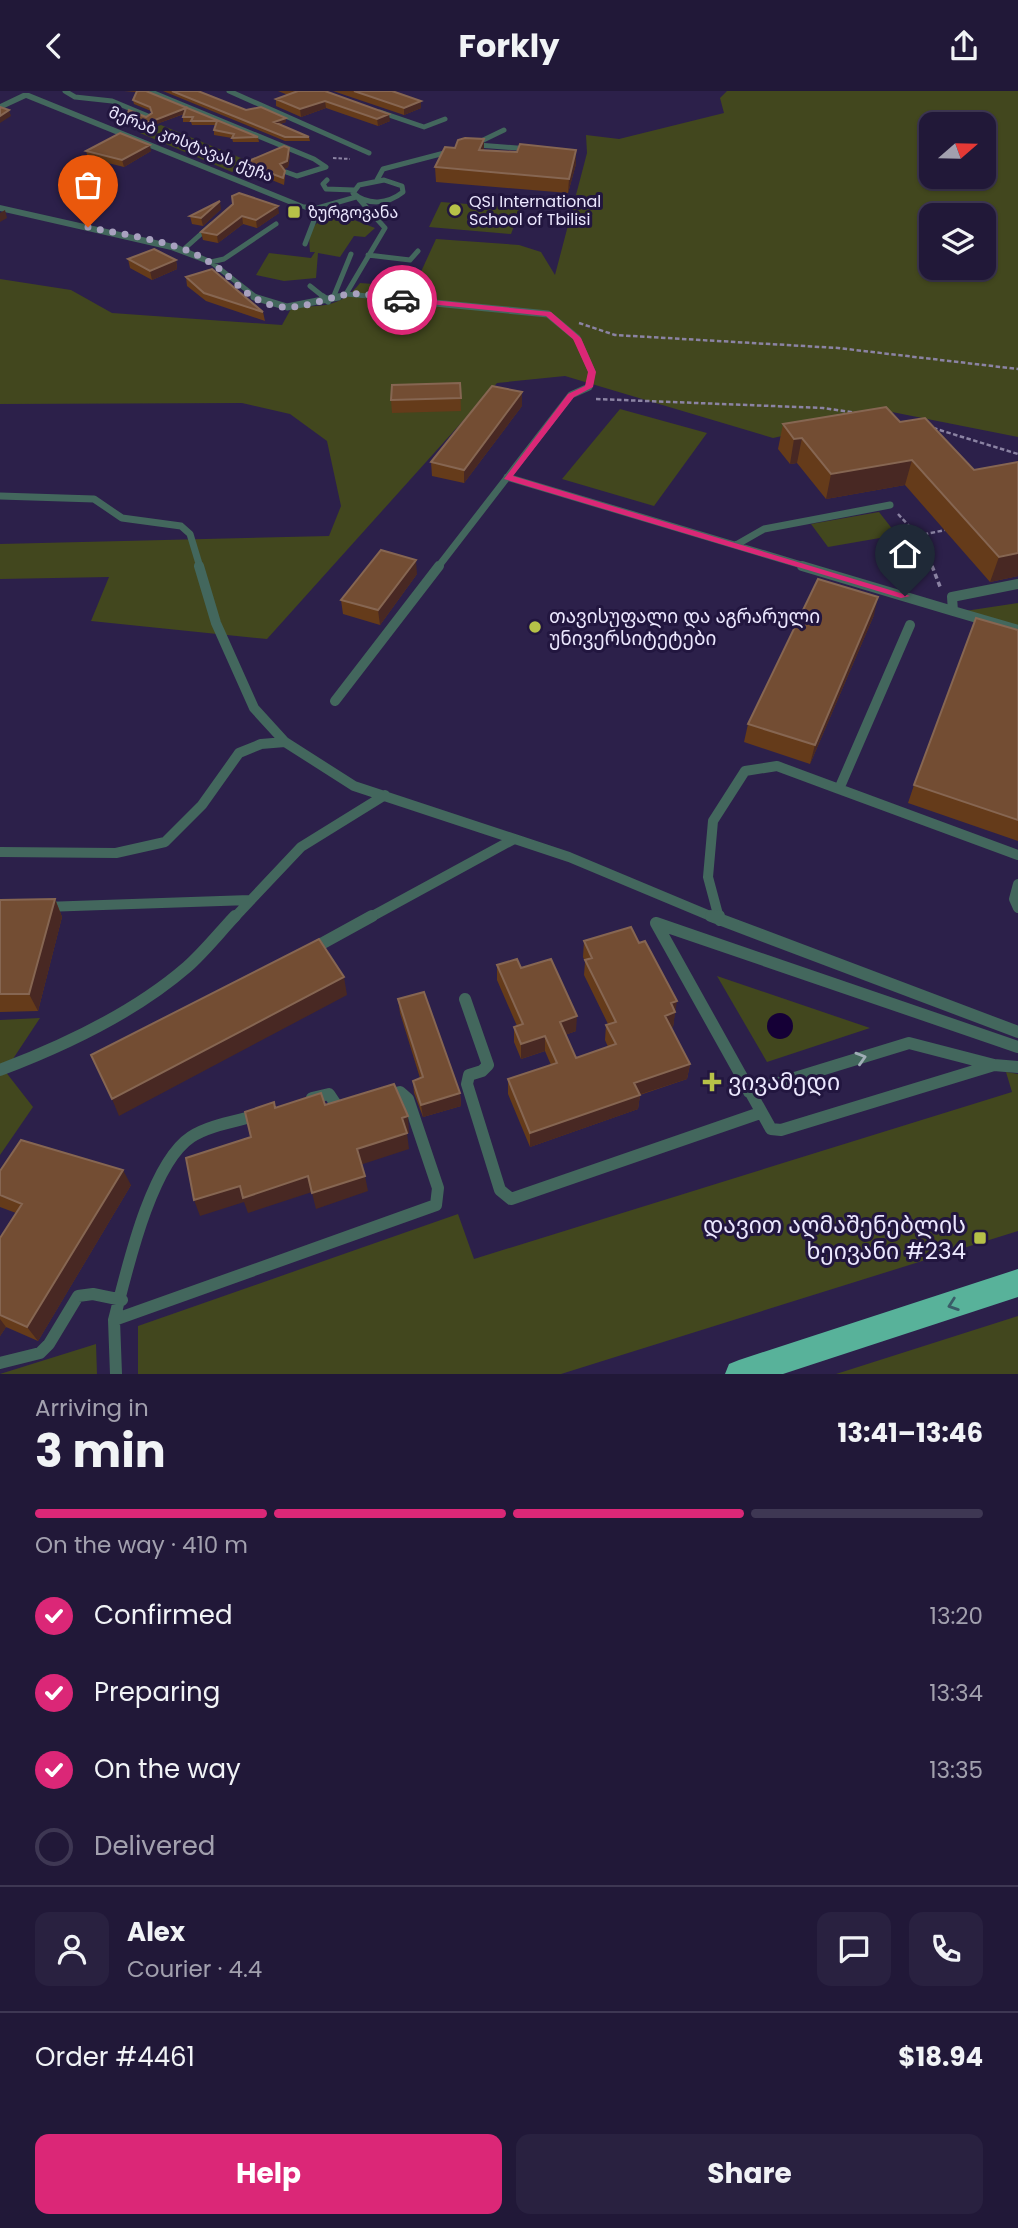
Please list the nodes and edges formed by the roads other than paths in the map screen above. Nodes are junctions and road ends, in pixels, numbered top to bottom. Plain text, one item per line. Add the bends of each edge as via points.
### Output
1 (65, 91) edge
2 (149, 91) edge
3 (229, 91) edge
4 (29, 92) edge
5 (0, 107) edge
6 (371, 109) edge
7 (148, 116) edge
8 (445, 119) dead end
9 (504, 130) dead end
10 (474, 144) junction
11 (538, 149) edge
12 (369, 153) dead end
13 (286, 172) edge
14 (327, 180) dead end
15 (377, 180) junction
16 (356, 195) junction
17 (374, 202) junction
18 (0, 208) edge
19 (309, 208) junction
20 (376, 217) junction
21 (214, 223) edge
22 (276, 224) dead end
23 (304, 244) dead end
24 (183, 250) junction
25 (418, 251) dead end
26 (351, 254) dead end
27 (368, 255) junction
28 (211, 263) junction
29 (310, 286) dead end
30 (346, 294) junction
31 (331, 300) junction
32 (508, 477) junction
33 (0, 496) edge
34 (890, 505) road end
35 (736, 545) junction
36 (1018, 584) edge
37 (953, 611) junction
38 (910, 625) dead end
39 (1018, 630) edge
40 (335, 701) dead end
41 (285, 743) junction
42 (839, 789) junction
43 (385, 795) junction
44 (514, 839) junction
45 (0, 852) edge
46 (1018, 855) edge
47 (1018, 884) edge
48 (250, 900) junction
49 (27, 907) edge
50 (1018, 908) edge
51 (720, 920) junction
52 (297, 956) edge
53 (465, 999) dead end
54 (1018, 1032) edge
55 (1018, 1047) edge
56 (994, 1065) junction
57 (1018, 1067) edge
58 (0, 1070) edge
59 (749, 1091) junction
60 (373, 1099) edge
61 (298, 1102) edge
62 (352, 1106) edge
63 (271, 1111) edge
64 (760, 1113) junction
65 (1018, 1283) edge
66 (122, 1300) junction
67 (114, 1320) junction
68 (0, 1363) edge
69 (116, 1374) edge
70 (738, 1374) edge

1 - 7 lane via 86,100 112,101
2 - 13 lane via 326,167 297,176
3 - 12 lane
4 - 5 street
4 - 19 street, მერაბ კოსტავას ქუჩა
6 - 8 lane via 421,127
9 - 10 lane
10 - 11 lane
10 - 15 lane via 383,169
14 - 16 lane via 323,184 326,189
15 - 16 lane via 359,185
15 - 17 lane via 404,189 396,198
16 - 17 lane
16 - 19 lane
16 - 20 lane
17 - 20 lane
18 - 24 street
19 - 23 lane via 315,218
20 - 27 lane via 385,228
21 - 24 lane
22 - 28 lane
24 - 28 street
25 - 27 lane via 410,260
26 - 31 lane
27 - 30 lane
28 - 31 lane via 251,298 279,307
29 - 31 lane
30 - 31 lane
30 - 32 lane via 548,314 577,338 592,372 589,387 571,395
32 - 35 lane
32 - 40 lane
33 - 41 lane via 94,499 122,518 181,526 190,534 216,623 254,708
34 - 35 lane via 764,529
35 - 37 lane
36 - 37 lane via 952,597
37 - 39 lane
38 - 42 lane
41 - 43 lane via 354,786
41 - 45 lane via 261,744 239,753 184,827 165,842 116,853
42 - 46 lane
42 - 51 lane via 777,766 745,771 713,821 708,877
43 - 44 lane
43 - 48 lane via 301,847
44 - 51 lane
44 - 52 lane
47 - 50 lane via 1014,899
48 - 49 lane
48 - 58 lane via 188,966 150,994 40,1055
51 - 54 lane
53 - 64 lane via 488,1065 469,1075 467,1084 500,1190 511,1199
55 - 59 lane via 656,923
56 - 57 lane
59 -> 56 lane via 909,1043
56 - 64 lane via 781,1130 771,1129
59 - 64 lane
60 - 67 lane via 405,1093 438,1188 436,1205
61 - 62 lane via 326,1093 338,1109
63 - 66 lane via 192,1136 183,1144 154,1187 133,1246
65 -> 70 highway
66 - 67 lane
66 - 68 lane via 78,1296 40,1353
67 - 69 lane

